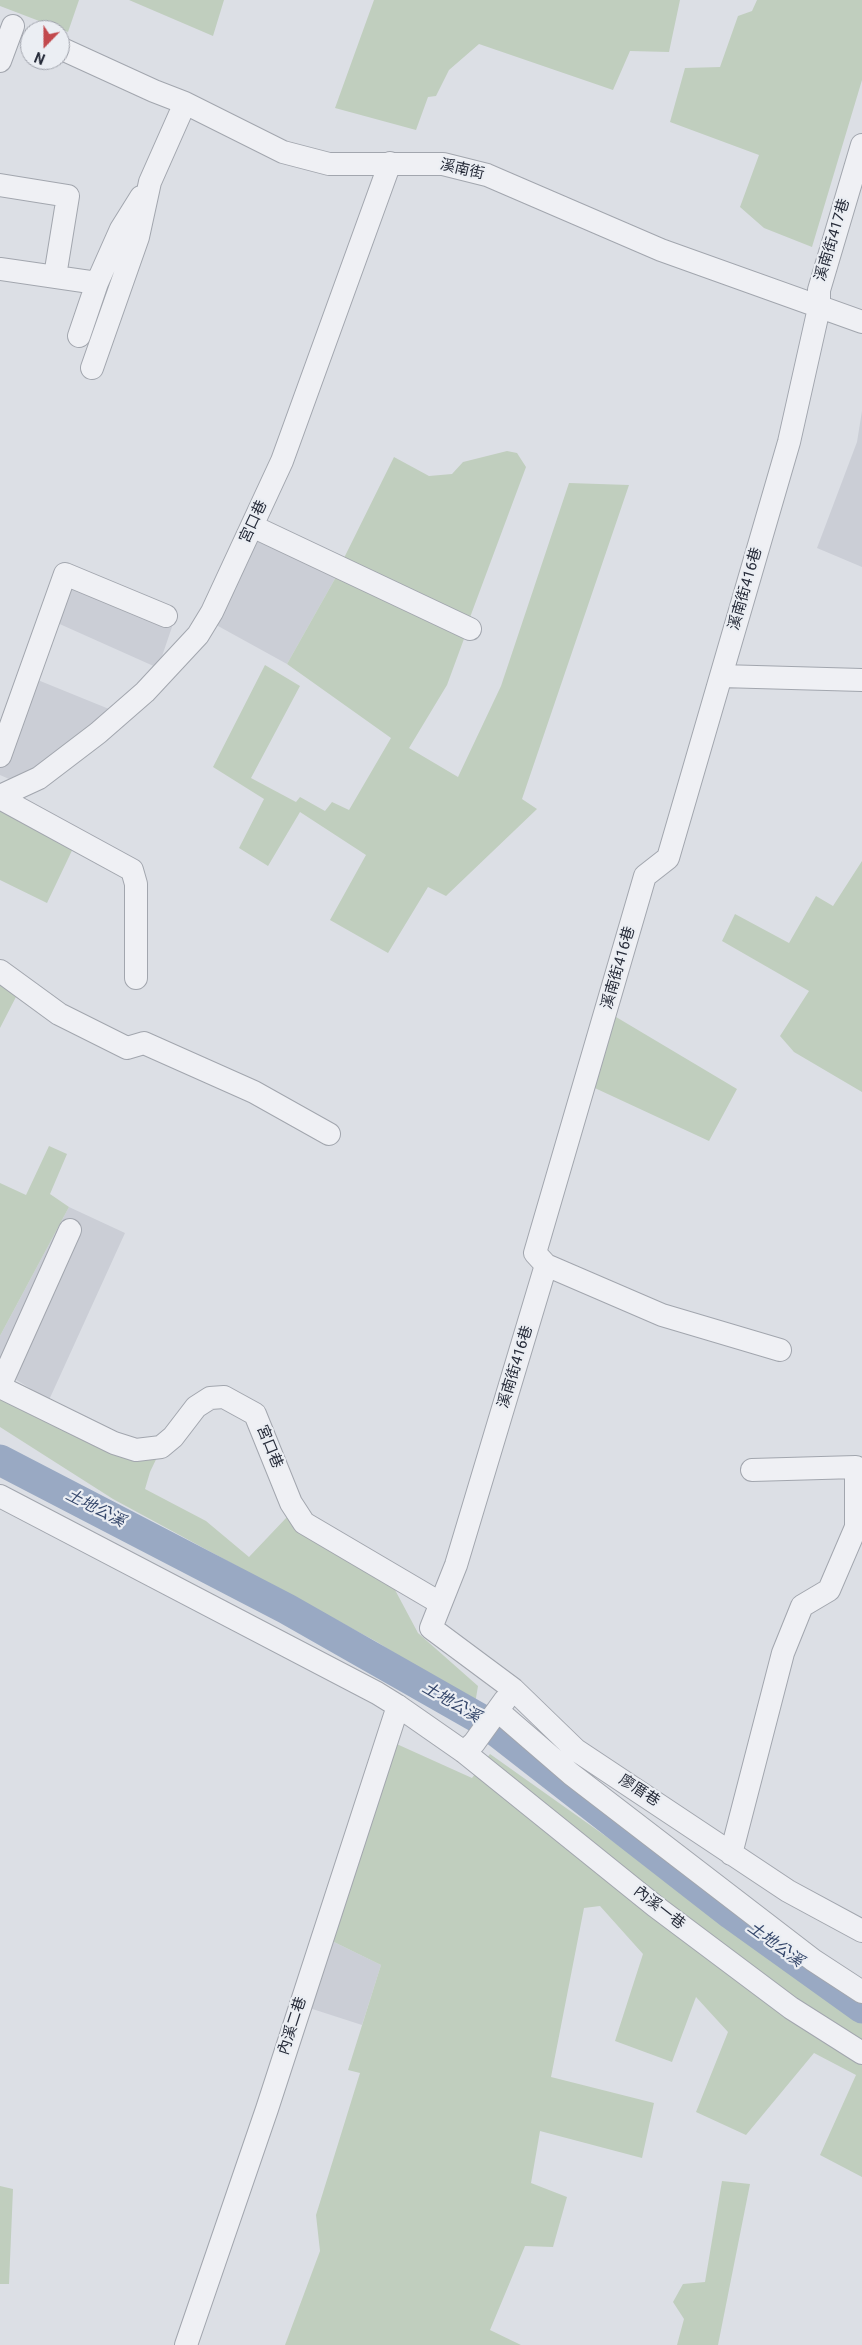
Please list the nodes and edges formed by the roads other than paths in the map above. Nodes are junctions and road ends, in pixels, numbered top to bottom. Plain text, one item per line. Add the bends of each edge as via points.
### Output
1 (14, 27) edge
2 (70, 53) edge
3 (0, 61) edge
4 (185, 103) junction
5 (862, 145) edge
6 (390, 163) junction
7 (150, 182) junction
8 (0, 185) edge
9 (0, 269) edge
10 (55, 276) junction
11 (97, 282) junction
12 (819, 308) junction
13 (862, 322) edge
14 (79, 336) dead end
15 (92, 368) dead end
16 (252, 526) junction
17 (166, 616) dead end
18 (470, 629) dead end
19 (721, 676) junction
20 (862, 680) edge
21 (0, 756) edge
22 (0, 797) edge
23 (0, 971) edge
24 (136, 978) dead end
25 (329, 1134) dead end
26 (70, 1230) dead end
27 (546, 1265) junction
28 (780, 1350) dead end
29 (0, 1387) edge
30 (752, 1470) dead end
31 (0, 1496) edge
32 (440, 1603) junction
33 (431, 1628) joint
34 (513, 1689) junction
35 (398, 1706) junction
36 (498, 1711) junction
37 (469, 1748) junction
38 (731, 1854) junction
39 (862, 1931) edge
40 (862, 1992) edge
41 (862, 2053) edge
42 (186, 2345) edge

1 - 3 street
2 - 4 street, 溪南街
4 - 6 street, 溪南街 via 283,152 329,164
4 - 7 street
5 - 12 street, 溪南街417巷 via 819,290
6 - 12 street, 溪南街 via 443,164 487,175 660,250
6 - 16 street, 宮口巷 via 282,461
7 - 11 street via 121,229
7 - 15 street via 138,236
8 - 10 street via 68,196
9 - 10 street
10 - 11 street
11 - 14 street
12 - 13 street, 溪南街
12 - 19 street, 溪南街416巷 via 789,442
16 - 18 street
16 - 22 street, 宮口巷 via 198,635 146,692 39,778
17 - 21 street via 65,574
19 - 20 street
19 - 27 street, 溪南街416巷 via 668,858 646,876 535,1253
22 - 24 street via 132,870 136,884
23 - 25 street via 68,1018 127,1048 144,1043 254,1092
26 - 29 street
27 - 28 street via 662,1315
27 - 32 street, 溪南街416巷 via 456,1565
29 - 32 street, 宮口巷 via 114,1443 136,1450 161,1447 196,1407 210,1398 224,1397 255,1414 291,1503 304,1523
30 - 38 street via 856,1467 856,1527 829,1590 802,1606 783,1652
31 - 35 street, 內溪一巷
32 - 33 street, 溪南街416巷
33 - 34 street, 廖厝巷
34 - 36 street
34 - 38 street, 廖厝巷 via 576,1750
35 - 37 street, 內溪一巷
35 - 42 street, 內溪二巷 via 267,2109
36 - 37 street
36 - 40 street via 579,1780 813,1960
37 - 41 street, 內溪一巷 via 679,1924 790,2008
38 - 39 street, 廖厝巷 via 788,1891

